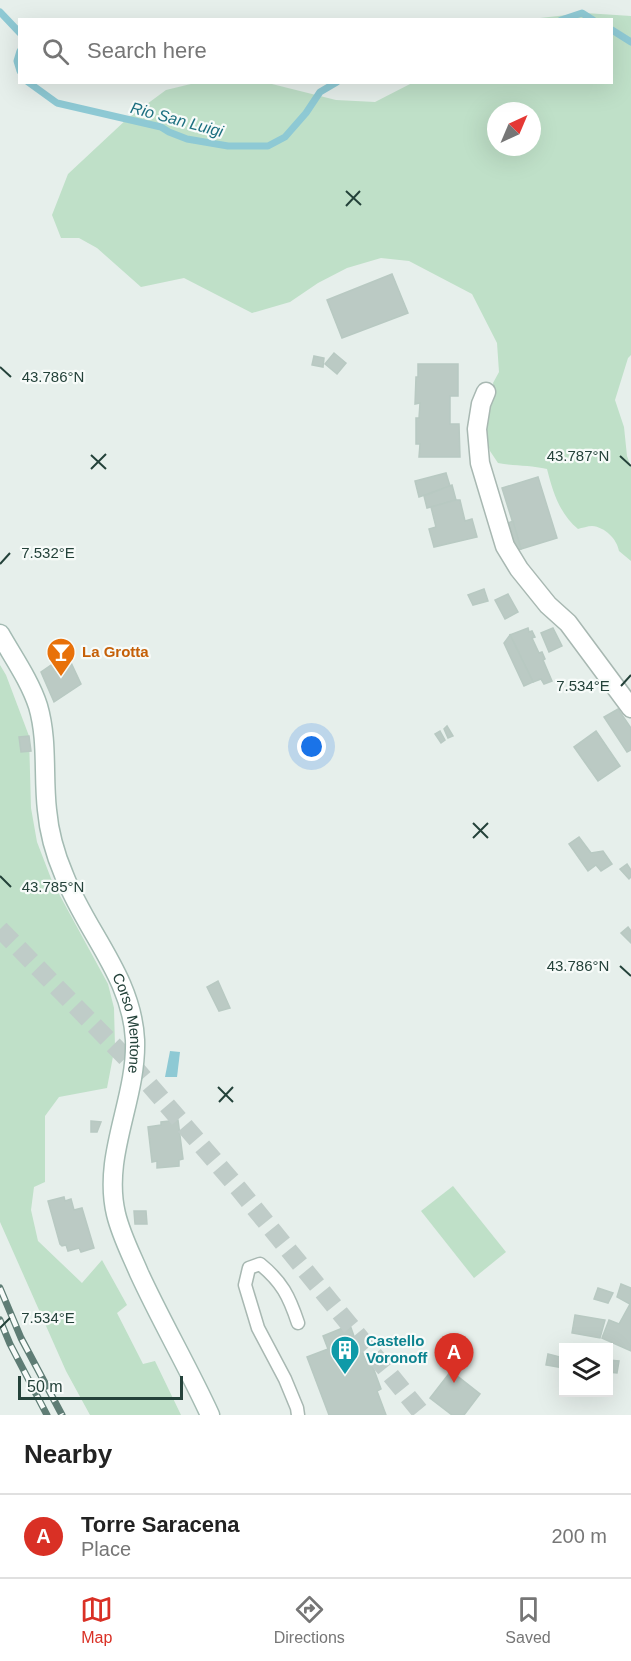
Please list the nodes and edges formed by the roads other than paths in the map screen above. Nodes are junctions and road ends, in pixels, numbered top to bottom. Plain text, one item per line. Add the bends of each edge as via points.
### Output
1 (486, 392) dead end
2 (0, 634) edge
3 (631, 708) edge
4 (298, 1323) dead end
5 (210, 1415) edge
6 (298, 1415) edge

1 - 3 main road via 477,429 480,463 505,546 519,569 568,623
2 - 5 main road, Corso Mentone via 38,706 44,740 46,809 54,848 78,906 122,984 132,1017 133,1071 111,1183 116,1213 146,1288
4 - 6 lane via 276,1277 260,1264 249,1268 245,1285 258,1328 285,1379

